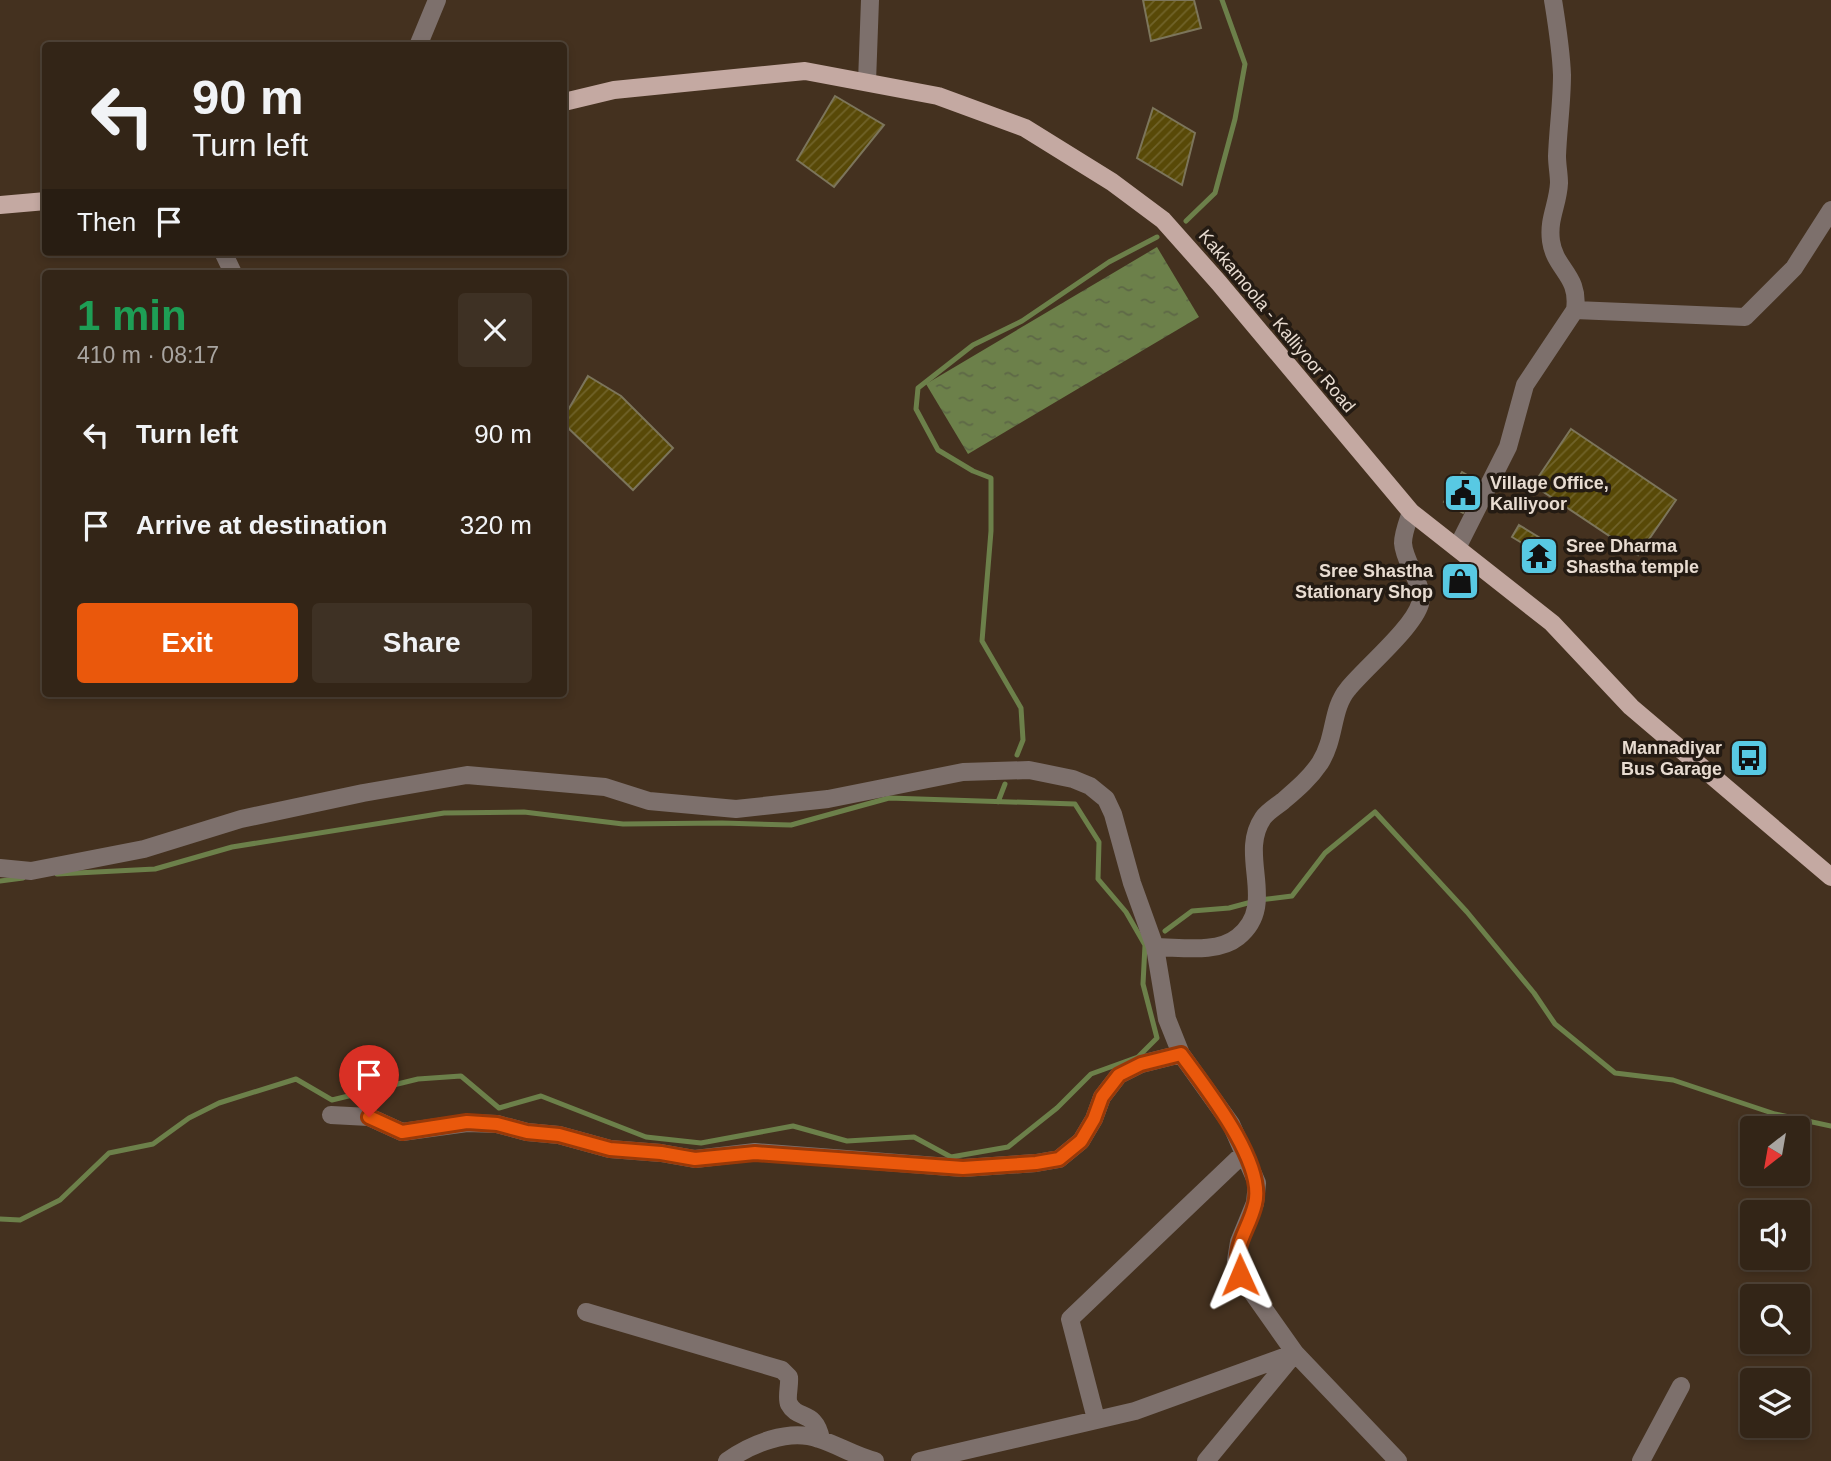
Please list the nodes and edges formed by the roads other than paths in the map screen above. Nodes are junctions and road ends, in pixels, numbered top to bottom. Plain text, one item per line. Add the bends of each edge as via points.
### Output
1 (437, 0) edge
2 (870, 0) edge
3 (1553, 0) edge
4 (420, 42) edge
5 (867, 82) junction
6 (567, 101) edge
7 (42, 201) edge
8 (0, 205) edge
9 (1831, 211) edge
10 (1575, 310) junction
11 (1411, 512) junction
12 (1457, 548) junction
13 (0, 868) edge
14 (1831, 877) edge
15 (1155, 947) junction
16 (1181, 1054) junction
17 (331, 1115) dead end
18 (1244, 1153) junction
19 (586, 1312) dead end
20 (1295, 1353) junction
21 (1681, 1386) dead end
22 (1096, 1419) junction
23 (821, 1439) junction
24 (727, 1461) edge
25 (875, 1461) edge
26 (920, 1461) edge
27 (1206, 1461) edge
28 (1398, 1461) edge
29 (1641, 1461) edge

1 - 4 street
2 - 5 street
3 - 10 street via 1562,77 1559,183 1549,222 1552,245 1574,285
5 - 6 main road, Kakkamoola - Kalliyoor Road via 805,71 614,90
5 - 11 main road, Kakkamoola - Kalliyoor Road via 938,96 1025,128 1163,220
7 - 8 main road
9 - 10 street via 1794,268 1745,317
10 - 12 street via 1525,385 1508,447
11 - 12 main road, Kakkamoola - Kalliyoor Road
11 - 15 street via 1403,541 1420,602 1412,618 1346,691 1329,748 1319,764 1263,819 1253,860 1259,900 1253,922 1237,939 1216,947
12 - 14 main road, Kakkamoola - Kalliyoor Road via 1552,623 1631,706
13 - 15 street via 31,871 144,849 242,819 467,775 605,787 649,801 736,809 828,799 963,772 1029,770 1073,779 1106,799
15 - 16 street via 1167,1019
16 - 17 street via 1119,1075 1102,1097 1081,1141 1059,1159 1036,1163 963,1168 755,1153 695,1159 610,1149 497,1124 467,1122 402,1132 369,1117
16 - 18 street via 1231,1124
18 - 20 street via 1257,1183 1236,1261 1240,1275
18 - 22 street via 1070,1319
19 - 23 street via 782,1370 789,1377 790,1407 812,1418
20 - 22 street via 1135,1411
20 - 27 street
20 - 28 street
21 - 29 street
22 - 26 street
23 - 24 street via 776,1437
23 - 25 street

